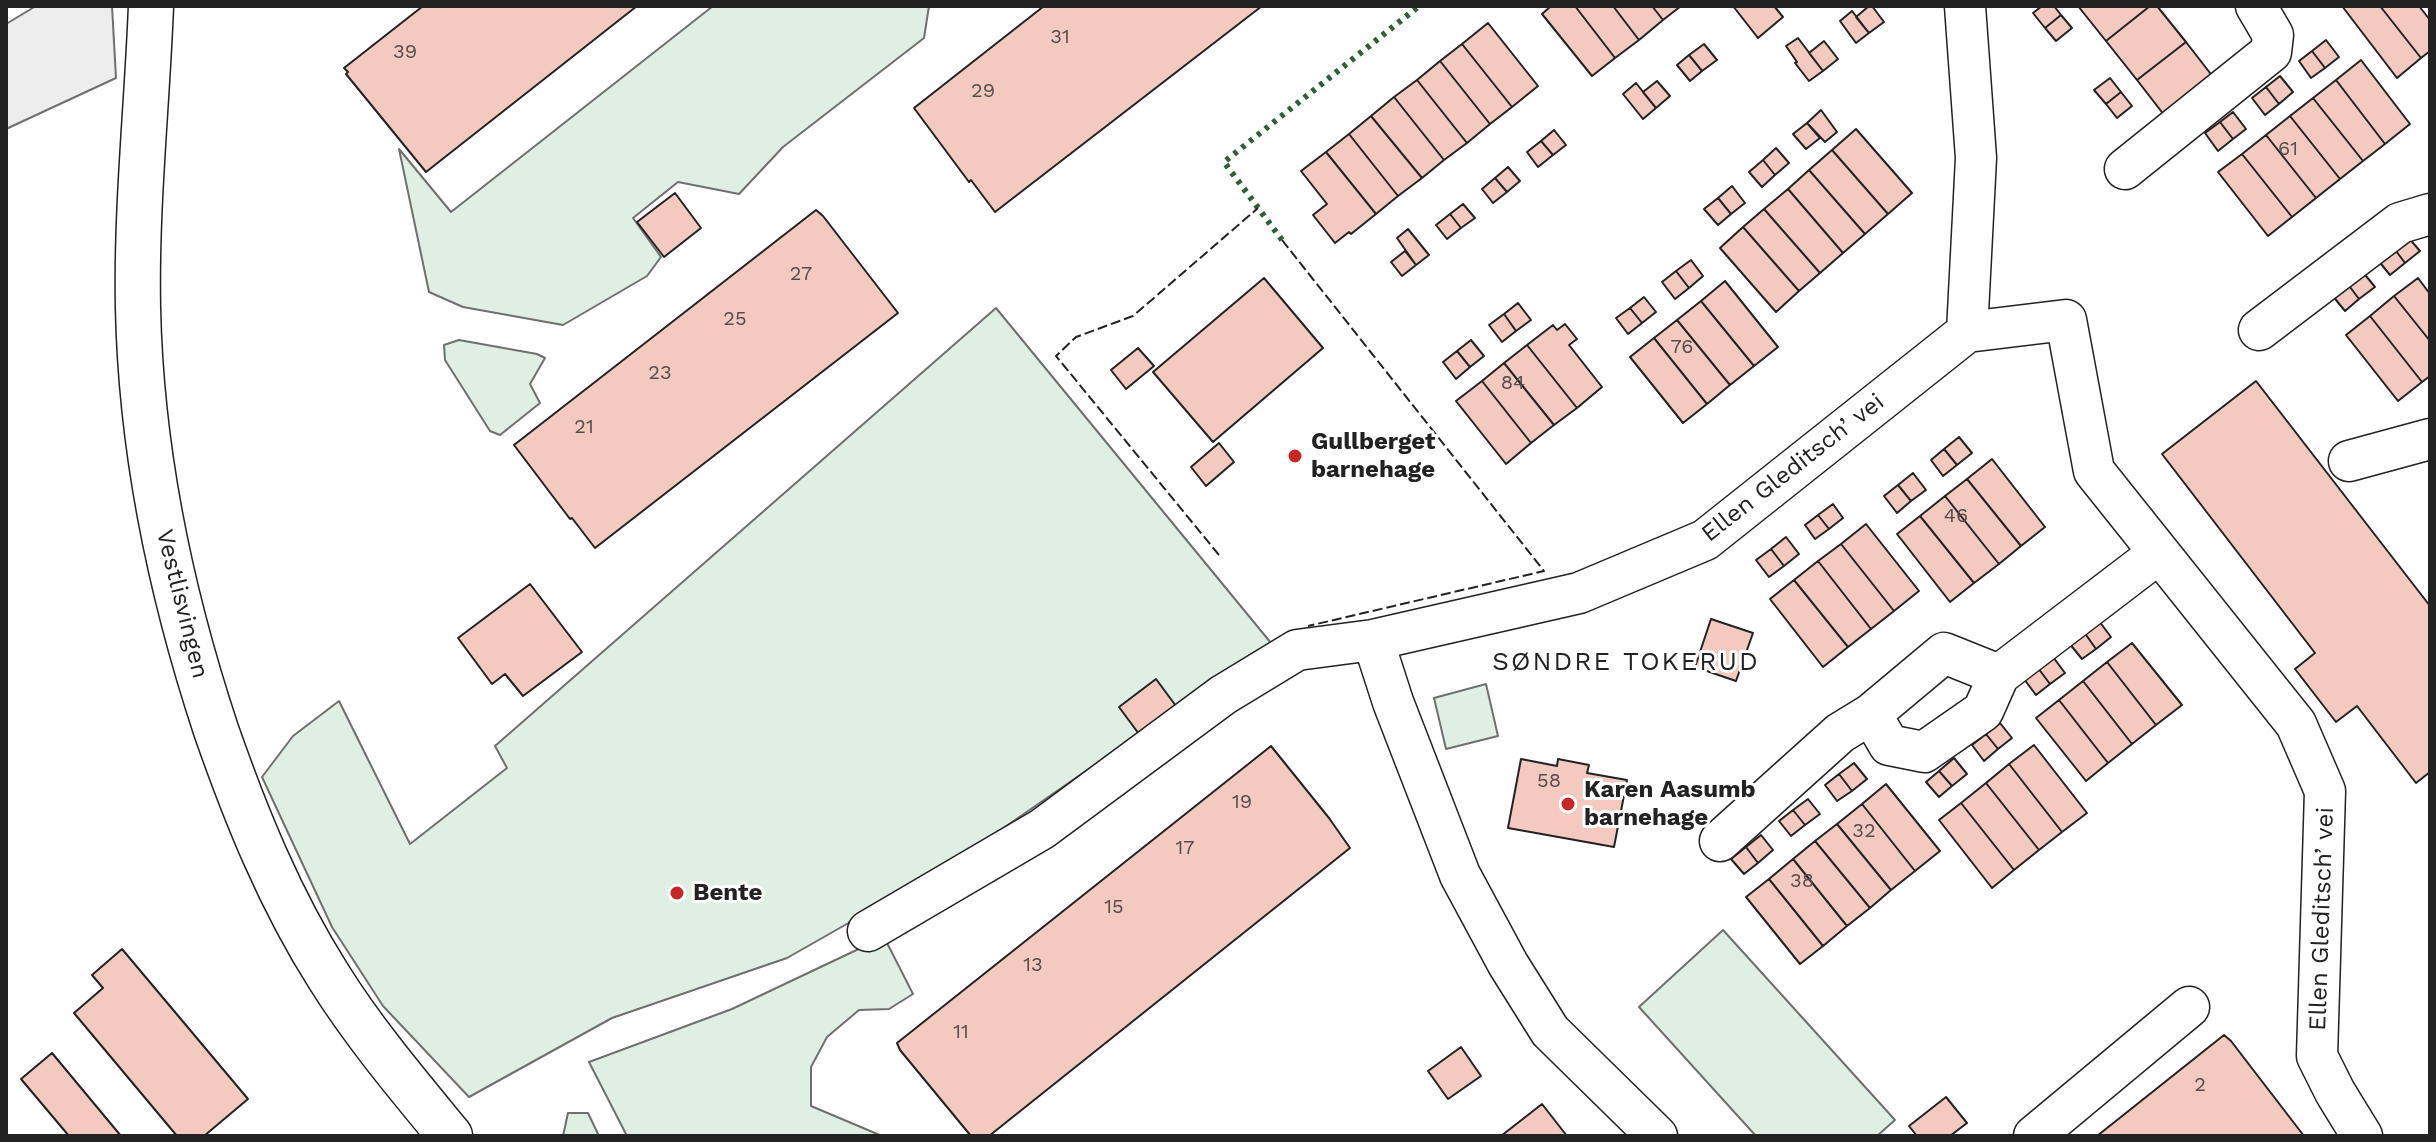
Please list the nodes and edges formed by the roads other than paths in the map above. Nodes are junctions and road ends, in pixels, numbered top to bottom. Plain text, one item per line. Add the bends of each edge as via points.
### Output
1 (151, 6) edge
2 (1965, 6) edge
3 (2256, 6) edge
4 (2125, 169) dead end
5 (2430, 214) edge
6 (2259, 330) dead end
7 (1967, 332) junction
8 (2430, 439) edge
9 (2349, 461) dead end
10 (2159, 553) junction
11 (1373, 640) junction
12 (1999, 675) junction
13 (1871, 714) junction
14 (1720, 841) dead end
15 (868, 931) dead end
16 (2189, 1007) dead end
17 (450, 1136) edge
18 (1657, 1136) edge
19 (2034, 1136) edge
20 (2362, 1136) edge

1 - 17 street, Vestlisvingen via 139,234 141,359 149,452 179,605 240,797 299,926 359,1021
2 - 7 street via 1976,158
3 - 4 street via 2273,35 2271,52
5 - 6 street via 2400,223
7 - 10 street, Ellen Gleditsch’ vei via 2066,320 2094,471
7 - 11 street, Ellen Gleditsch’ vei via 1705,540 1579,593
8 - 9 street
10 - 12 street
10 - 20 street, Ellen Gleditsch’ vei via 2296,724 2325,791 2317,1056
11 - 15 street, Ellen Gleditsch’ vei via 1286,656 1223,695 1042,829
11 - 18 street via 1460,875 1508,964 1550,1031
12 - 13 street via 1944,653
12 - 13 street via 1983,711 1924,752 1889,745
13 - 14 street via 1840,733
16 - 19 street

